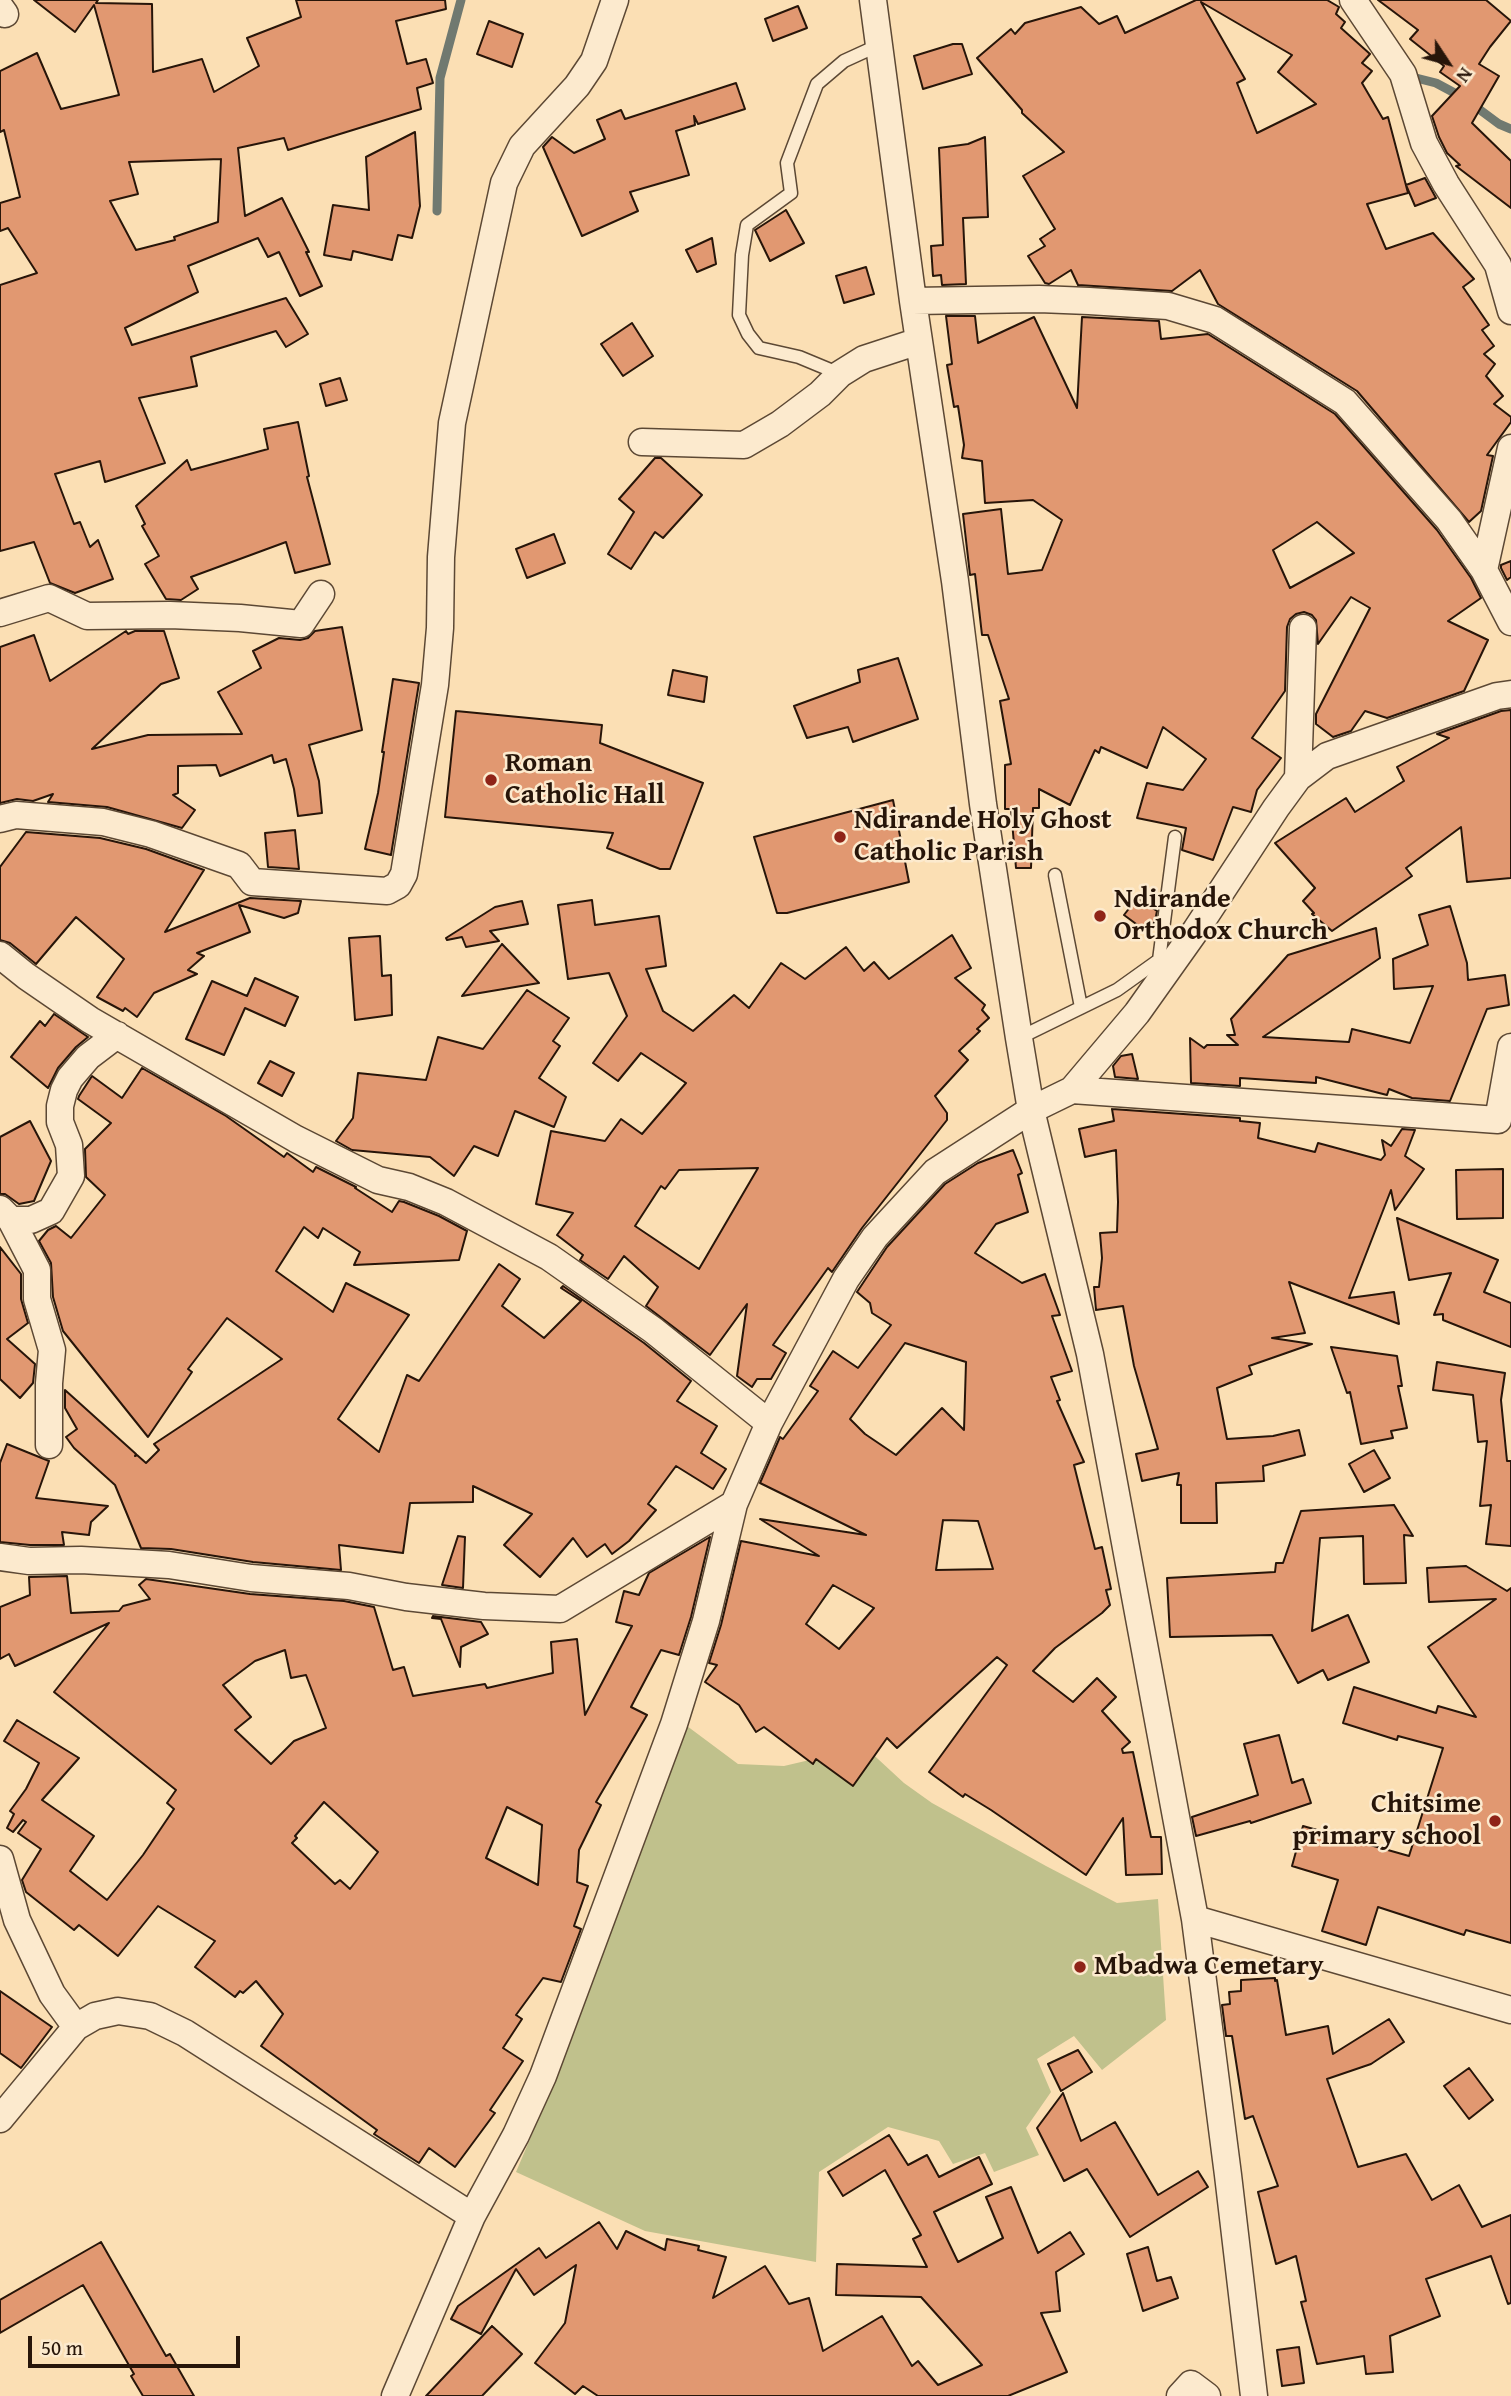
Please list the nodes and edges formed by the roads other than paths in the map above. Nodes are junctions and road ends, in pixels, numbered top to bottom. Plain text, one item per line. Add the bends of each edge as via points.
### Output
1 (615, 0) edge
2 (873, 0) edge
3 (1353, 0) edge
4 (879, 45) junction
5 (913, 301) junction
6 (1511, 311) edge
7 (919, 341) junction
8 (840, 374) junction
9 (642, 442) dead end
10 (1511, 448) edge
11 (1484, 570) junction
12 (321, 594) dead end
13 (0, 613) edge
14 (1511, 622) edge
15 (1303, 628) dead end
16 (1511, 694) edge
17 (1298, 778) junction
18 (0, 820) edge
19 (1175, 837) dead end
20 (1055, 876) dead end
21 (0, 955) edge
22 (1081, 1007) junction
23 (117, 1035) junction
24 (1019, 1038) junction
25 (1511, 1047) edge
26 (1072, 1090) junction
27 (1031, 1110) junction
28 (5, 1215) edge
29 (769, 1423) junction
30 (49, 1444) dead end
31 (734, 1504) junction
32 (0, 1558) edge
33 (0, 1859) edge
34 (1195, 1919) junction
35 (1511, 2010) edge
36 (76, 2027) junction
37 (0, 2119) edge
38 (472, 2216) junction
39 (396, 2396) edge
40 (1180, 2396) edge
41 (1207, 2396) edge
42 (1254, 2396) edge

1 - 18 street via 594,61 522,146 504,183 452,423 435,685 404,874 398,885 387,891 252,882 239,865 103,821 16,816
2 - 4 street
3 - 6 street via 1403,74 1424,143 1498,265
4 - 5 street
4 - 8 lane via 844,61 817,84 787,163 791,193 747,225 742,255 739,316 759,348 799,357
5 - 7 street
5 - 11 street via 1089,301 1168,306 1215,320 1345,402 1449,520
7 - 8 street via 863,359
7 - 24 street
8 - 9 street via 780,424 744,445
10 - 11 street
11 - 14 street
12 - 13 street via 301,624 88,616 49,598
15 - 17 street
16 - 17 street via 1327,756
17 - 26 street via 1137,1013
19 - 22 lane via 1161,958 1116,990
20 - 22 lane
21 - 23 street
22 - 24 lane
23 - 28 street via 88,1057 64,1090 60,1122 69,1145 71,1176 51,1211 31,1220
23 - 29 street via 296,1139 379,1181 446,1202 549,1256 653,1330
24 - 27 street
25 - 26 street via 1498,1120
26 - 27 street
27 - 29 street via 935,1172 875,1237 846,1279
27 - 34 street via 1090,1354
28 - 30 street via 37,1270 37,1299 52,1350
29 - 31 street
31 - 32 street via 560,1609 484,1606 169,1565
31 - 38 street via 706,1621 627,1852 543,2077
33 - 36 street via 17,1920 52,1994
34 - 35 street
34 - 42 street
36 - 37 street
36 - 38 street via 95,2016 118,2011 150,2016 185,2033
38 - 39 street
40 - 41 street via 1191,2385

